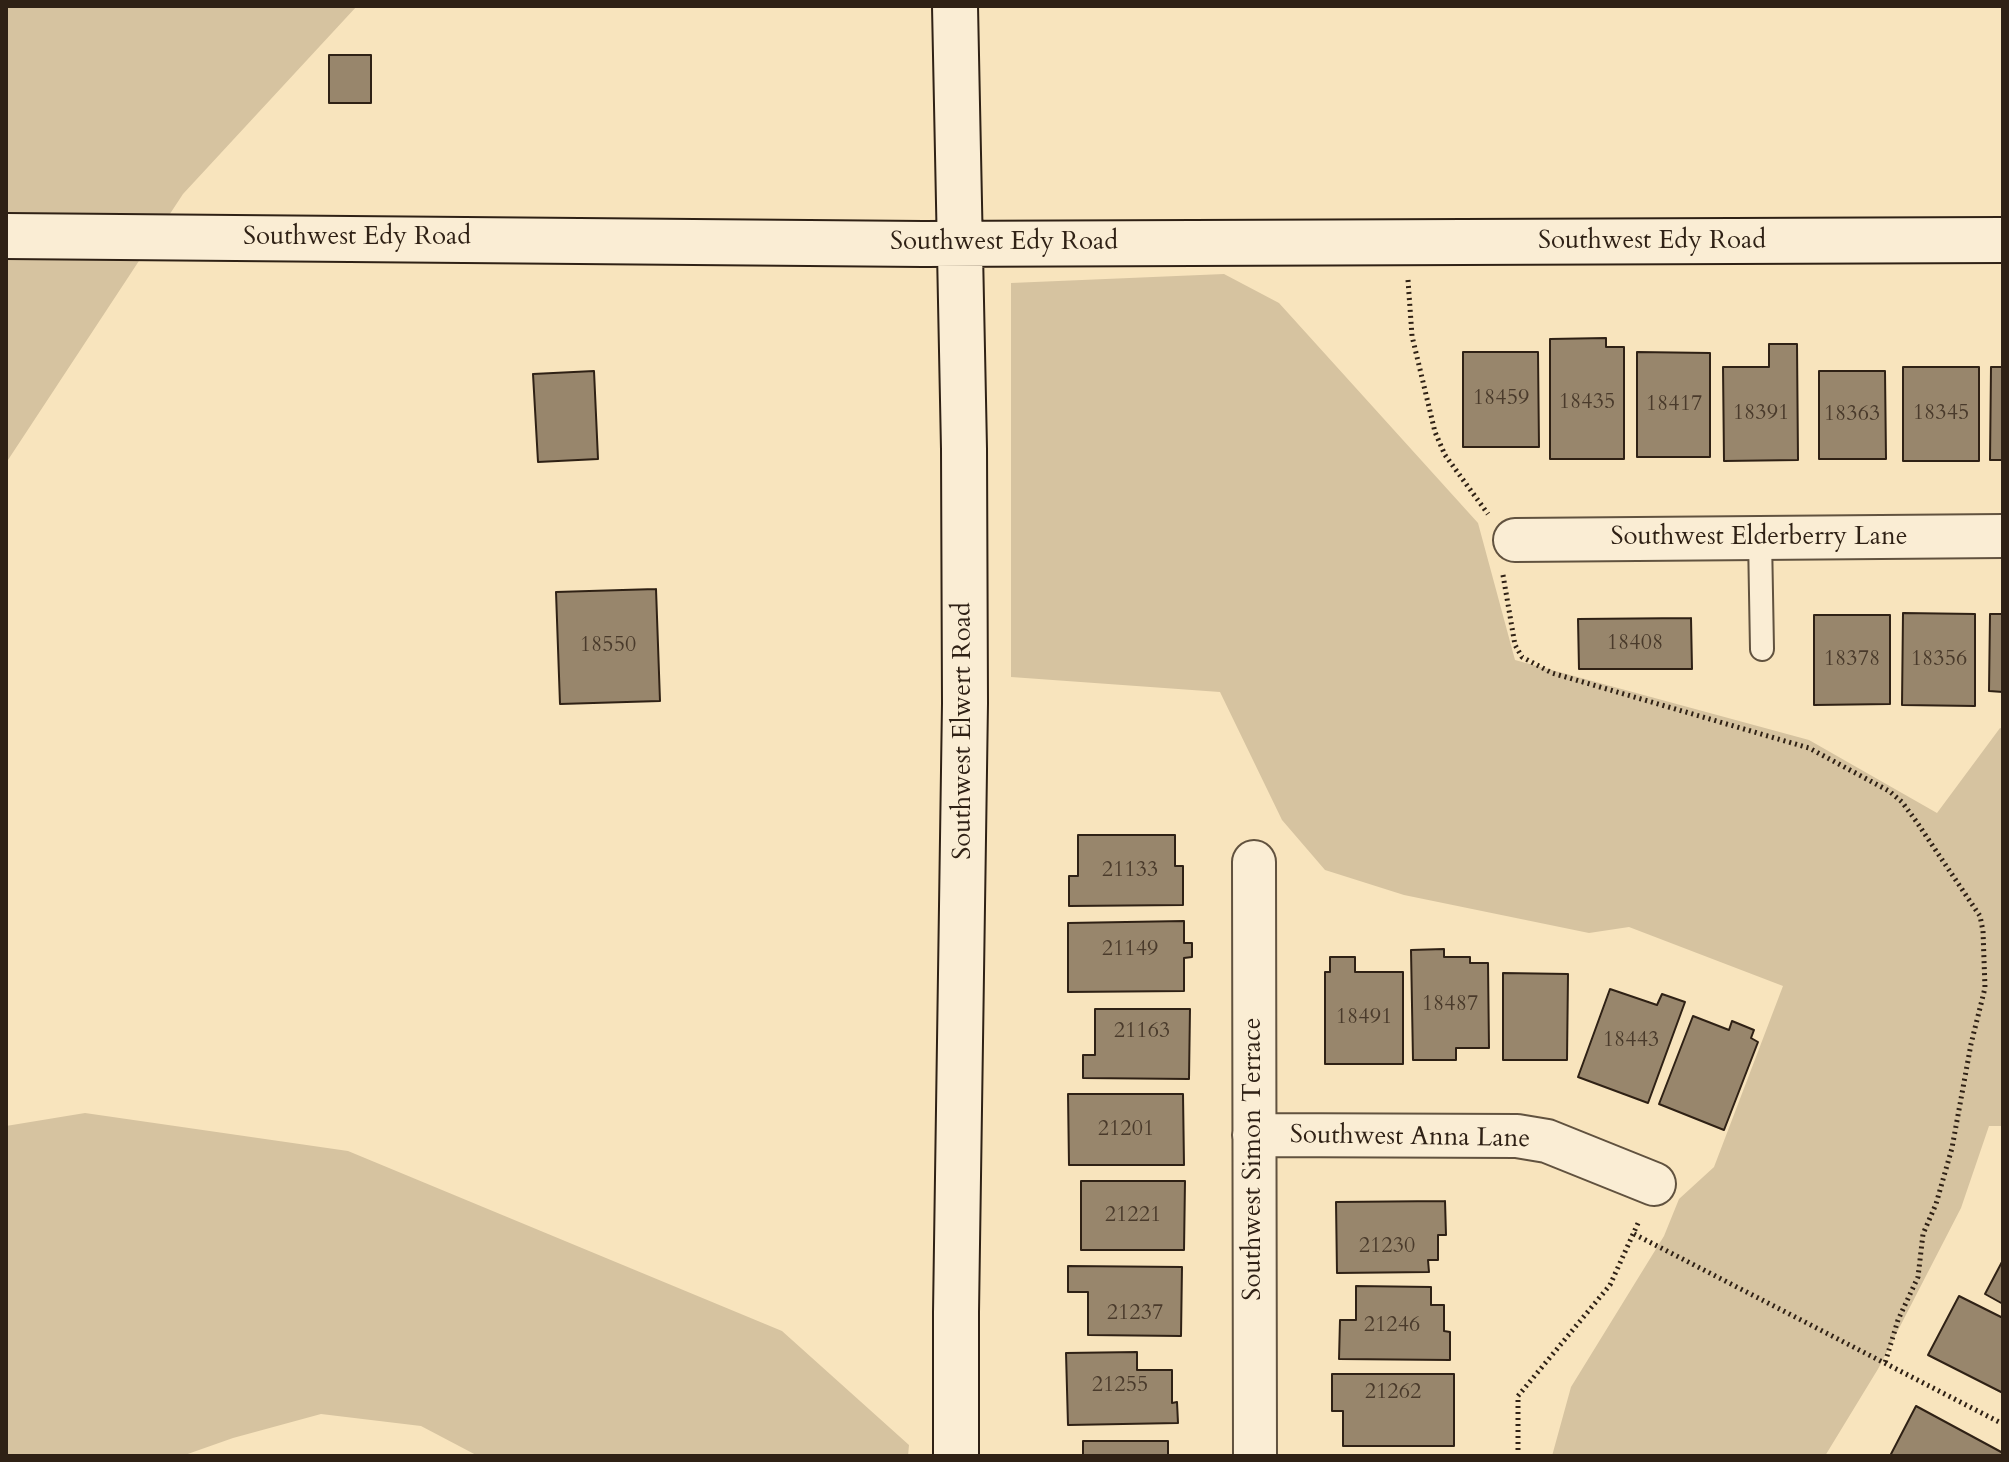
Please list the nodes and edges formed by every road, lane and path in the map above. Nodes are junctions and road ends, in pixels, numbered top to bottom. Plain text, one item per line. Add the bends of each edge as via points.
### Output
1 (955, 6) edge
2 (6, 236) edge
3 (2003, 240) edge
4 (1406, 243) junction
5 (960, 244) junction
6 (2003, 536) edge
7 (1760, 538) junction
8 (1502, 543) junction
9 (1762, 649) dead end
10 (1254, 862) dead end
11 (1254, 1135) junction
12 (1654, 1184) joint
13 (1634, 1234) junction
14 (1882, 1362) junction
15 (2003, 1424) edge
16 (956, 1456) edge
17 (1255, 1456) edge
18 (1518, 1456) edge

1 - 5 main road, Southwest Elwert Road
2 - 5 main road, Southwest Edy Road
3 - 4 main road, Southwest Edy Road
4 - 5 main road, Southwest Edy Road
4 - 8 path via 1412,336 1435,432 1445,455 1486,508
5 - 16 main road, Southwest Elwert Road via 965,703
6 - 7 street, Southwest Elderberry Lane
7 - 8 street, Southwest Elderberry Lane
7 - 9 lane
8 - 14 path via 1515,645 1522,657 1552,673 1809,748 1889,791 1902,802 1980,916 1985,988 1952,1148 1923,1234 1918,1277
10 - 11 street, Southwest Simon Terrace
11 - 12 street, Southwest Anna Lane via 1517,1136 1547,1141
11 - 17 street, Southwest Simon Terrace
12 - 13 path
13 - 14 path
13 - 18 path via 1610,1285 1518,1396
14 - 15 path

